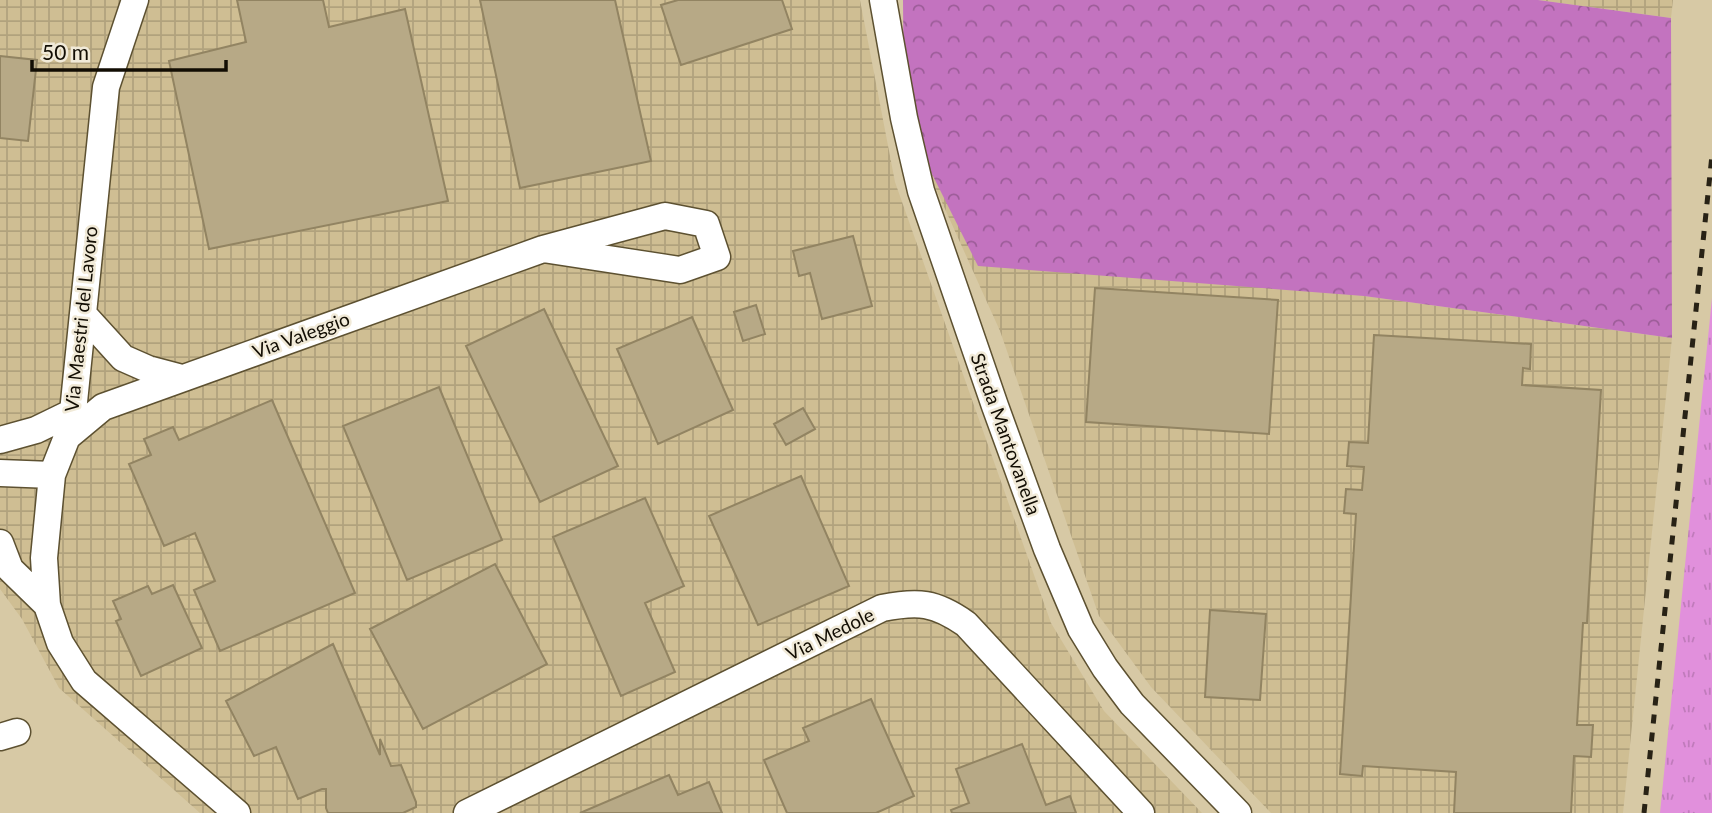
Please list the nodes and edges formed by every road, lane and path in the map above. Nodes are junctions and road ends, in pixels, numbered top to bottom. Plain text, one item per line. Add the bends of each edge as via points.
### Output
1 (135, 0) edge
2 (870, 0) edge
3 (883, 0) edge
4 (890, 36) junction
5 (543, 249) junction
6 (83, 314) junction
7 (181, 378) junction
8 (0, 441) edge
9 (62, 446) junction
10 (0, 473) edge
11 (0, 542) edge
12 (47, 605) junction
13 (237, 813) edge
14 (467, 813) edge
15 (1141, 813) edge
16 (1238, 813) edge

1 - 6 street, Via Maestri del Lavoro via 106,87
2 - 4 street
3 - 4 street, Strada Mantovanella
4 - 16 street, Strada Mantovanella via 921,191 1047,550 1081,629 1132,705
5 - 5 street, Via Valeggio via 680,270 717,257 706,223 665,216
5 - 7 street, Via Valeggio
6 - 7 street via 123,358
6 - 9 street, Via Maestri del Lavoro
7 - 9 street, Via Valeggio via 103,407
8 - 9 street
8 - 9 street, Via Valeggio via 36,430
9 - 10 street
9 - 12 street, Via Maestri del Lavoro via 44,558
11 - 12 street via 10,569
12 - 13 street, Via Maestri del Lavoro via 60,643 84,681
14 - 15 street, Via Medole via 882,608 905,604 930,605 966,624

